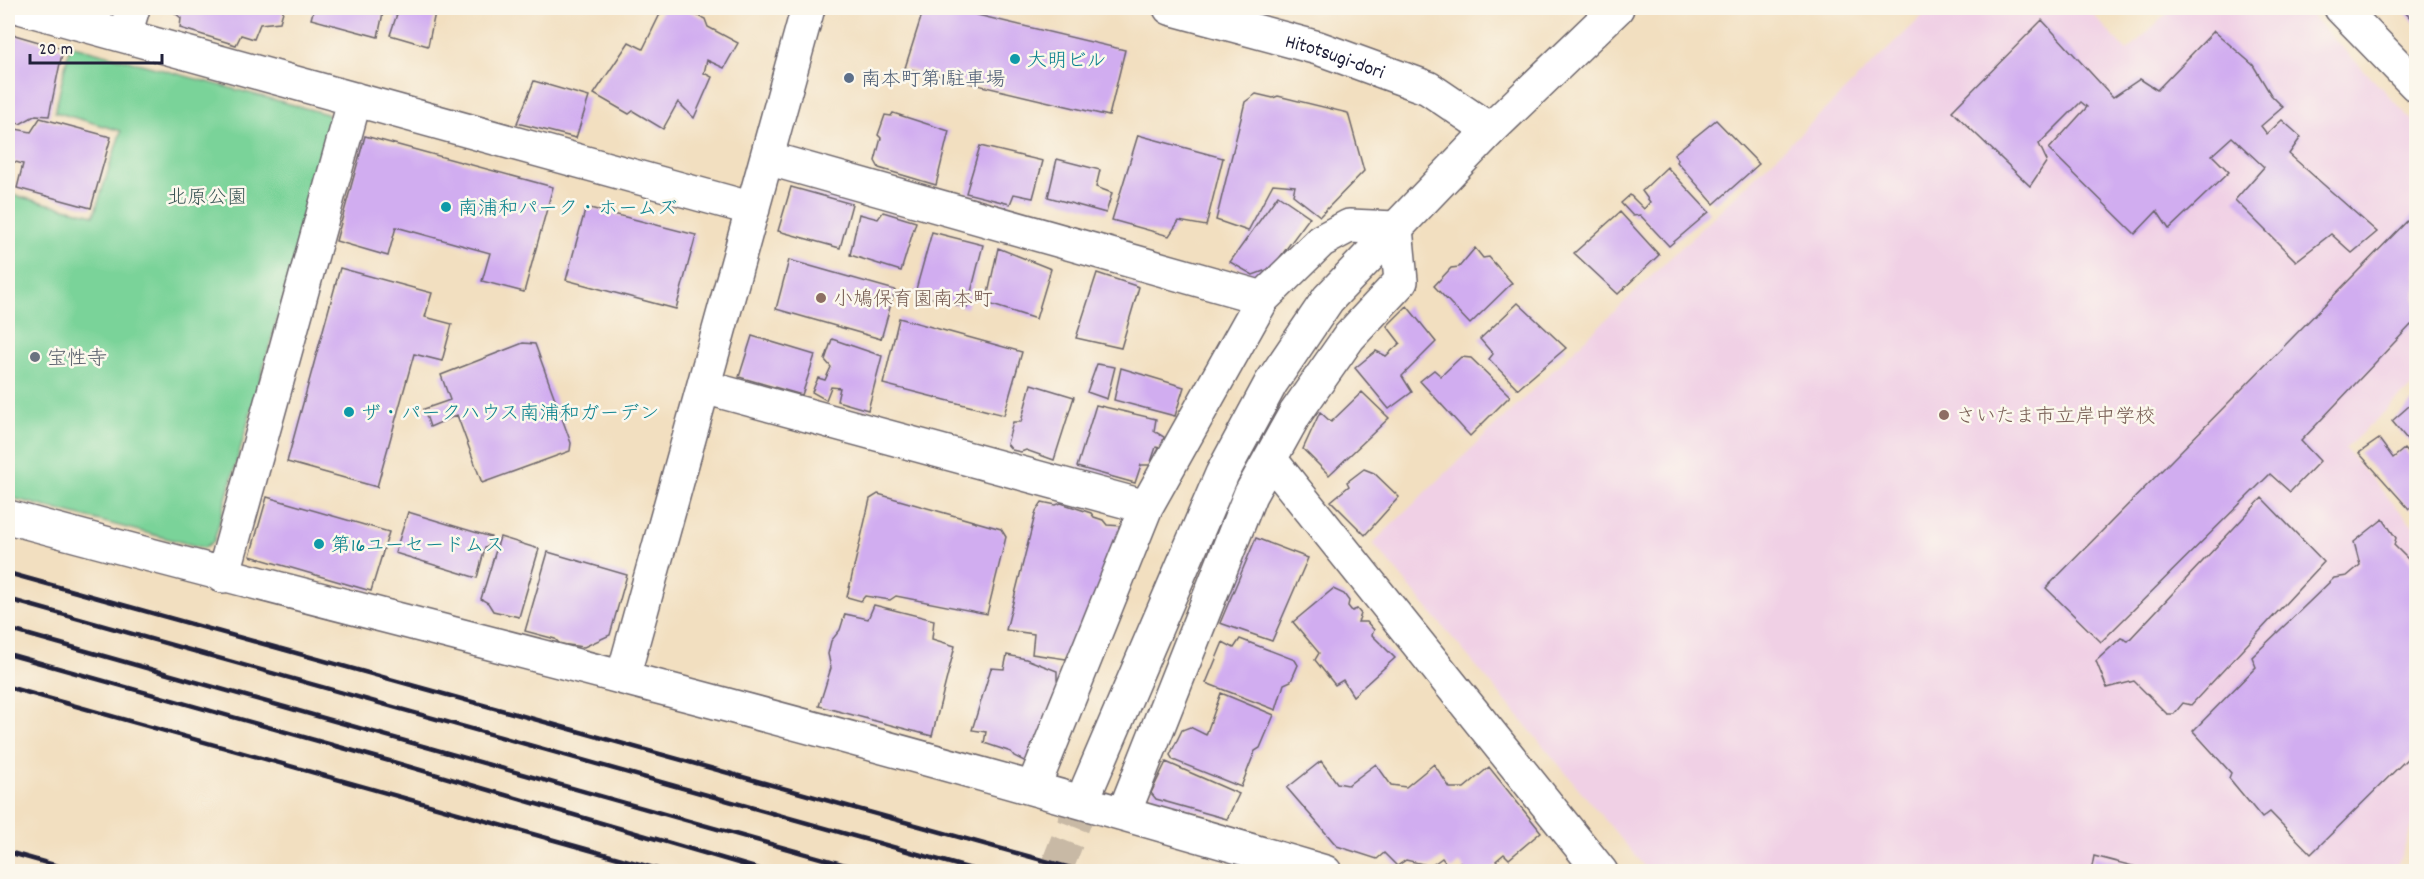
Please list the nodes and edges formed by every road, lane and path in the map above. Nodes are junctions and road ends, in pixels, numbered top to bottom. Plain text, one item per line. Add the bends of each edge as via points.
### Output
1 (23, 8) edge
2 (808, 8) edge
3 (1170, 8) edge
4 (1617, 8) edge
5 (2341, 8) edge
6 (128, 21) edge
7 (2416, 85) edge
8 (355, 99) junction
9 (1490, 130) junction
10 (767, 158) junction
11 (753, 209) junction
12 (1396, 228) junction
13 (1263, 298) junction
14 (704, 387) junction
15 (1270, 459) junction
16 (1146, 507) junction
17 (8, 517) edge
18 (223, 576) junction
19 (623, 677) junction
20 (1088, 787) tunnel mouth
21 (1043, 791) junction
22 (1117, 812) junction
23 (1325, 872) edge
24 (1601, 872) edge

1 - 6 street
2 - 10 street
3 - 9 street, Hitotsugi-dori via 1318,48 1428,88
4 - 9 street
5 - 7 street
6 - 8 street
8 - 11 street
8 - 18 street
9 - 12 street
10 - 11 street
10 - 13 street
11 - 14 street
12 - 13 street via 1349,226 1321,241
12 - 15 street via 1401,280 1349,337 1295,414
12 - 20 street via 1328,299 1271,383 1222,474
13 - 16 street
14 - 16 street
14 - 19 street
15 - 22 street via 1250,495
15 - 24 street
16 - 21 street
17 - 18 street
18 - 19 street
19 - 21 street
21 - 22 street
22 - 23 street

